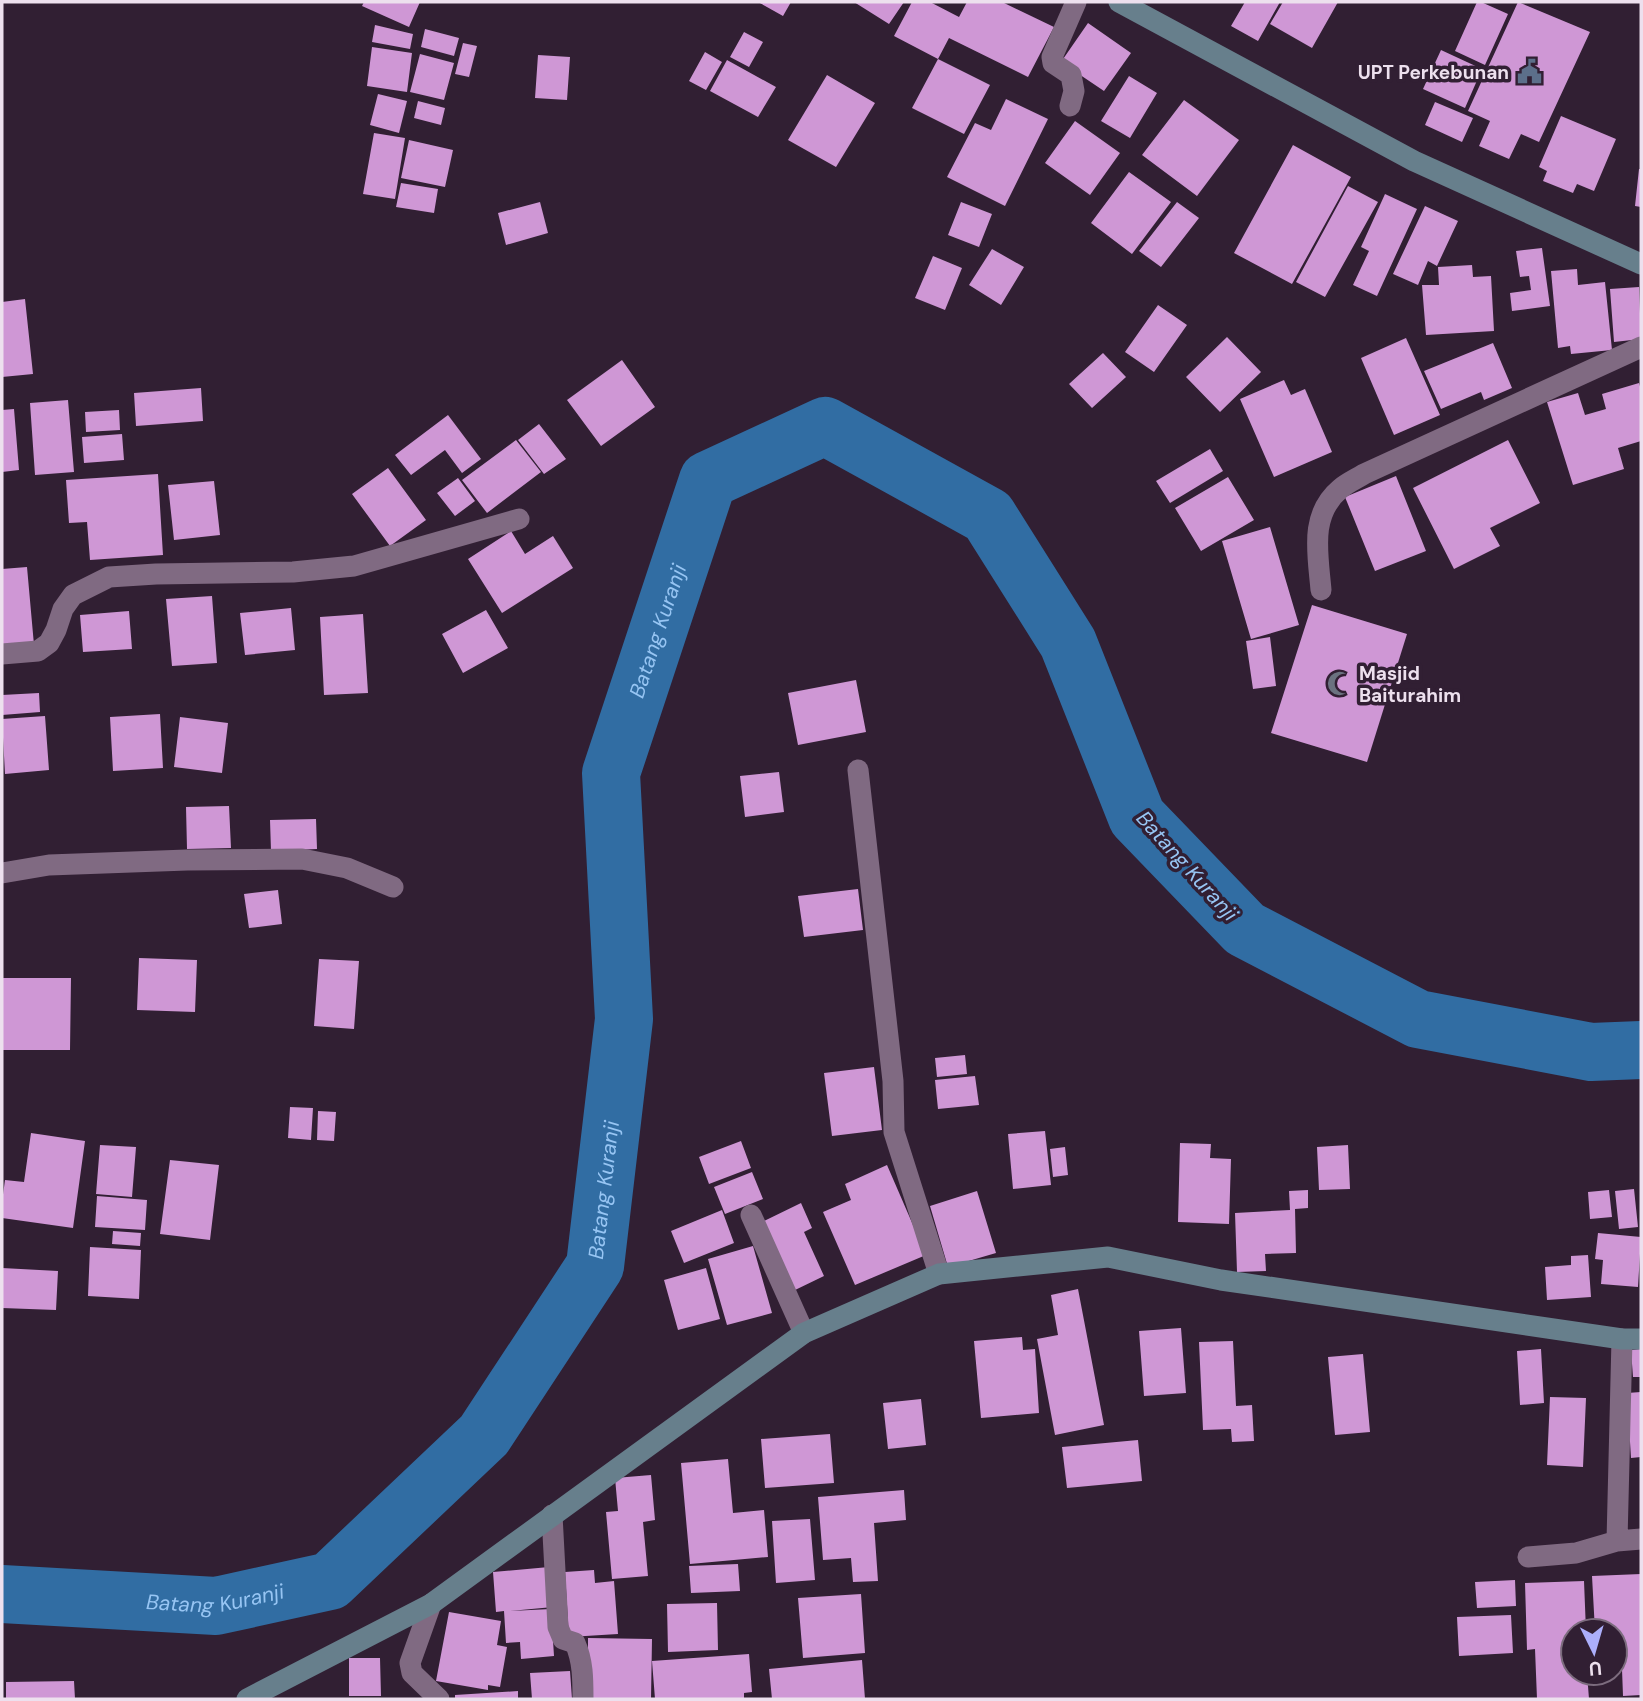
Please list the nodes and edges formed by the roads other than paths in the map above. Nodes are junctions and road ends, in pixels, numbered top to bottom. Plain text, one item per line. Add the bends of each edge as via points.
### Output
1 (1076, 2) edge
2 (1119, 2) edge
3 (1070, 106) dead end
4 (1641, 264) edge
5 (1641, 347) edge
6 (519, 519) dead end
7 (1321, 590) dead end
8 (2, 654) edge
9 (858, 770) dead end
10 (2, 873) edge
11 (393, 887) dead end
12 (751, 1215) dead end
13 (939, 1274) junction
14 (804, 1333) junction
15 (1632, 1339) edge
16 (552, 1515) junction
17 (1641, 1539) edge
18 (1617, 1541) junction
19 (1528, 1557) dead end
20 (431, 1604) junction
21 (247, 1699) edge
22 (439, 1699) edge
23 (583, 1699) edge

1 - 3 street via 1052,57 1053,63 1071,75 1074,91
2 - 4 street via 1414,161
5 - 7 street via 1339,489 1322,511 1317,532
6 - 8 street via 354,566 109,577 73,595 49,643 38,651
9 - 13 street via 893,1081 894,1132
10 - 11 street via 49,865 302,859 347,867
12 - 14 street
13 - 14 street
13 - 15 street via 1108,1257 1221,1280
14 - 16 street
15 - 18 street
16 - 20 street
16 - 23 street via 558,1627 563,1639 578,1649
17 - 18 street
18 - 19 street via 1576,1553
20 - 21 street
20 - 22 street via 410,1663 412,1674

